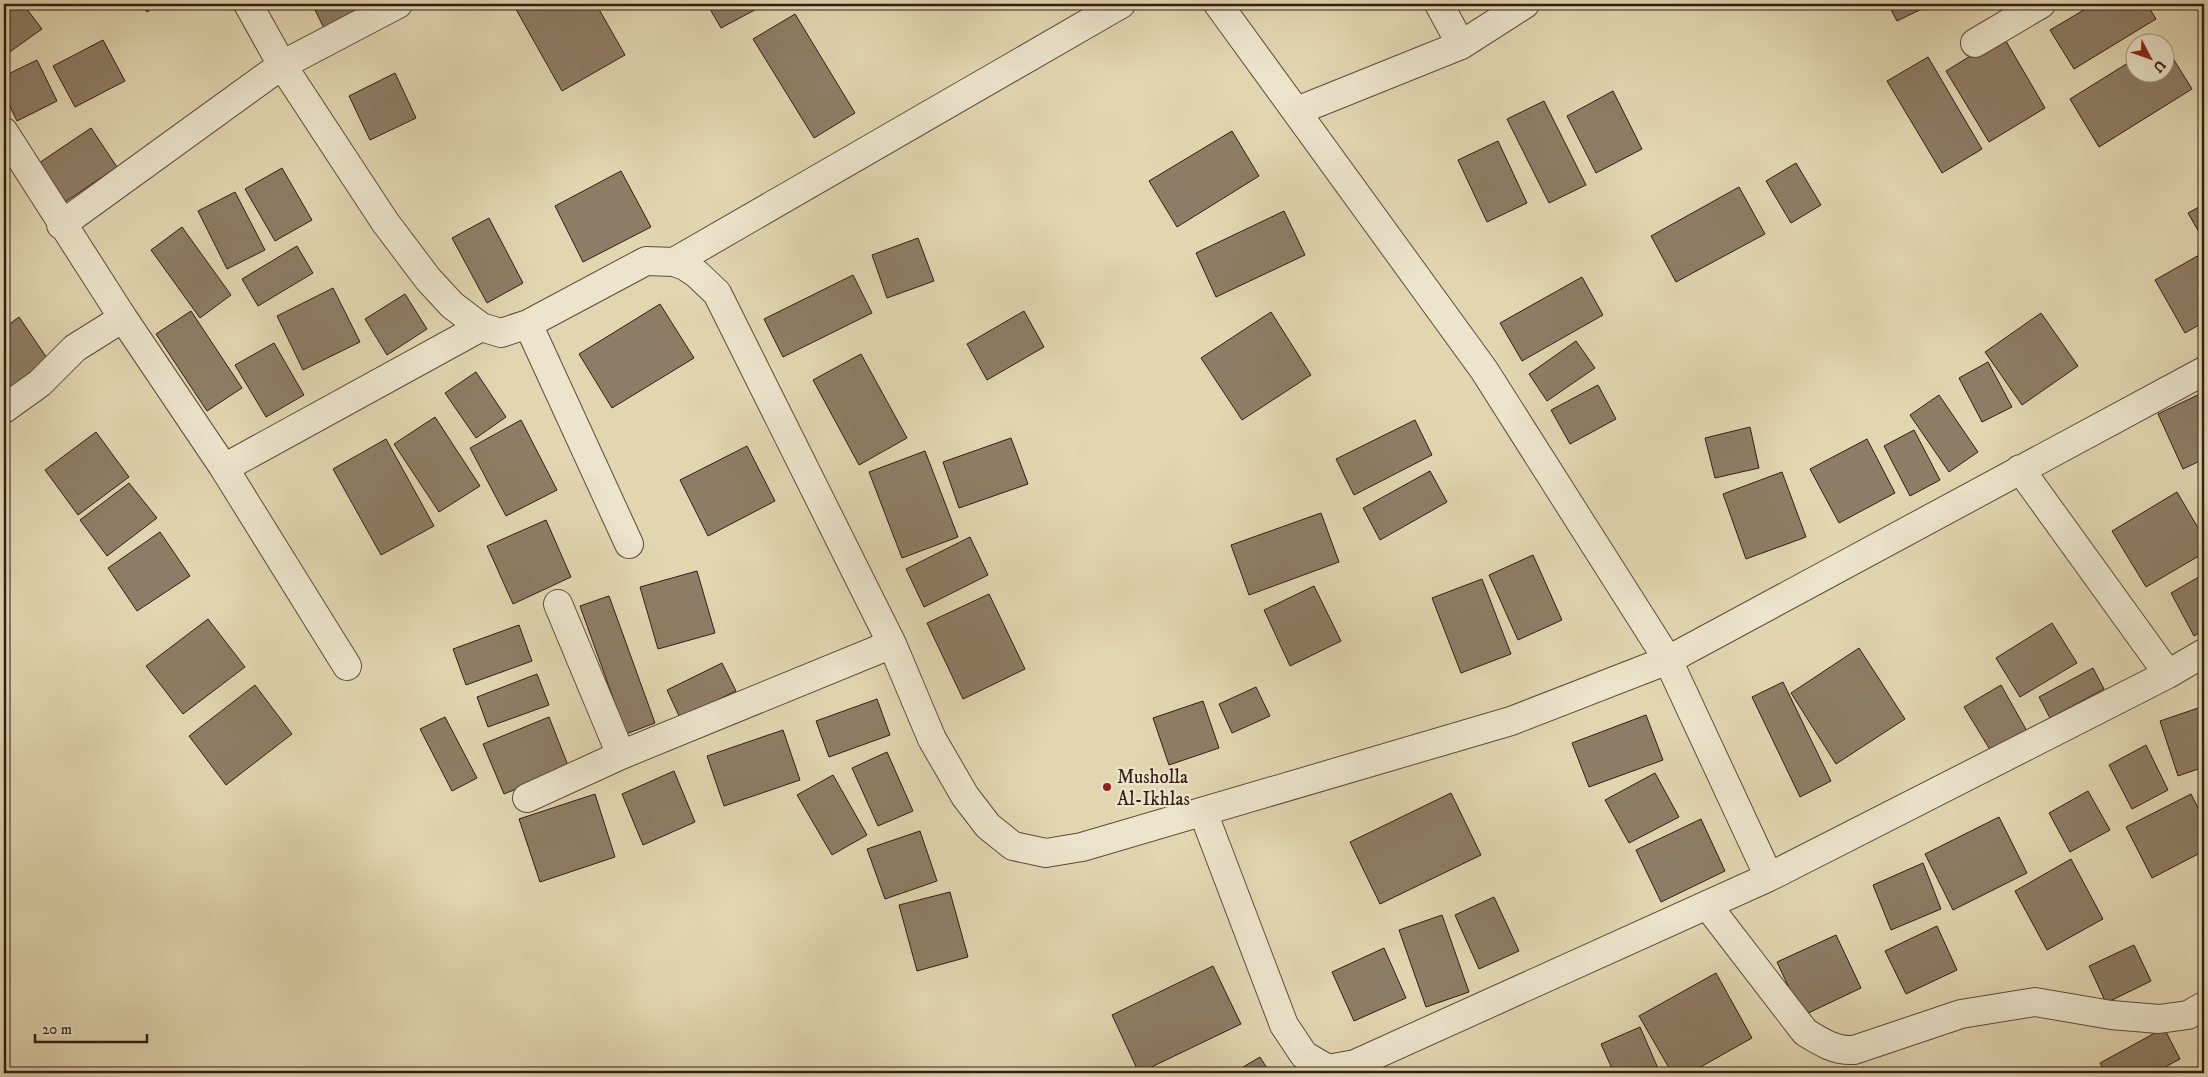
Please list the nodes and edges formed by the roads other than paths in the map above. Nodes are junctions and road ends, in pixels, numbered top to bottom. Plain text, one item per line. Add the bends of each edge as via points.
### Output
1 (248, 4) edge
2 (398, 4) edge
3 (1121, 4) edge
4 (1218, 4) edge
5 (1439, 4) edge
6 (1525, 4) edge
7 (2041, 4) edge
8 (1975, 43) dead end
9 (1461, 44) junction
10 (282, 65) junction
11 (1297, 111) junction
12 (4, 132) edge
13 (61, 225) junction
14 (674, 262) junction
15 (123, 318) junction
16 (528, 324) junction
17 (481, 327) junction
18 (2204, 371) edge
19 (4, 409) edge
20 (224, 468) junction
21 (2020, 469) junction
22 (628, 544) dead end
23 (558, 604) dead end
24 (892, 644) junction
25 (2204, 653) edge
26 (1668, 660) junction
27 (347, 666) dead end
28 (2168, 674) junction
29 (621, 756) junction
30 (527, 798) dead end
31 (1202, 812) junction
32 (1769, 877) junction
33 (1708, 906) junction
34 (2204, 1006) edge

1 - 10 street
2 - 10 street
3 - 14 street
4 - 11 street
5 - 9 street
6 - 9 street
7 - 8 street
9 - 11 street
10 - 13 street
10 - 17 street via 385,222 428,279 452,305
11 - 26 street via 1484,370
12 - 13 street
13 - 15 street
14 - 16 street via 646,261
14 - 24 street via 697,274 717,293
15 - 19 street via 75,348 40,383
15 - 20 street
16 - 17 street via 501,333
16 - 22 street
17 - 20 street
18 - 21 street
20 - 27 street
21 - 26 street
21 - 28 street
23 - 29 street
24 - 29 street
24 - 31 street via 932,739 965,796 988,826 1014,846 1046,853 1082,847
25 - 28 street
26 - 31 street via 1511,721
26 - 32 street
28 - 32 street
29 - 30 street
31 - 33 street via 1284,1024 1304,1055 1328,1069 1355,1064
32 - 33 street
33 - 34 street via 1805,1032 1844,1050 1854,1050 1961,1014 2035,1002 2111,1015 2159,1019 2188,1015

